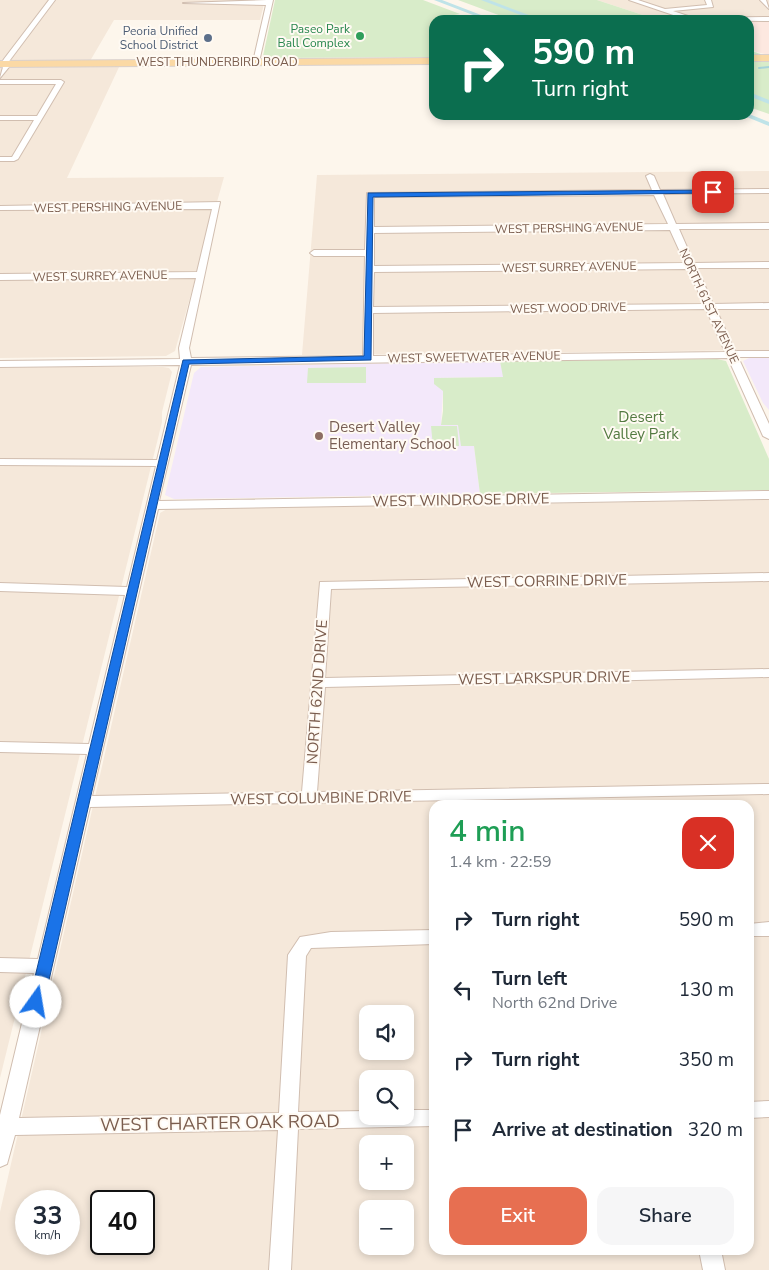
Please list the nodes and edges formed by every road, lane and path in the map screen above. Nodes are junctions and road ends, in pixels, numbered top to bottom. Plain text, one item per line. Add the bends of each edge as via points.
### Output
1 (52, 0) edge
2 (632, 0) edge
3 (762, 0) edge
4 (269, 2) edge
5 (186, 3) dead end
6 (709, 3) edge
7 (769, 6) edge
8 (664, 10) junction
9 (679, 15) edge
10 (754, 19) edge
11 (769, 19) edge
12 (754, 58) edge
13 (767, 58) edge
14 (429, 61) edge
15 (256, 62) junction
16 (2, 65) edge
17 (0, 77) edge
18 (0, 118) edge
19 (38, 118) junction
20 (0, 159) edge
21 (650, 176) dead end
22 (657, 192) junction
23 (769, 192) edge
24 (0, 208) edge
25 (769, 226) edge
26 (673, 227) junction
27 (368, 230) junction
28 (314, 253) dead end
29 (368, 253) junction
30 (769, 265) edge
31 (691, 266) junction
32 (368, 269) junction
33 (200, 275) junction
34 (0, 277) edge
35 (769, 306) edge
36 (710, 307) junction
37 (367, 310) junction
38 (769, 354) edge
39 (732, 355) junction
40 (368, 358) junction
41 (186, 362) junction
42 (0, 364) edge
43 (769, 436) edge
44 (0, 462) edge
45 (162, 464) junction
46 (769, 495) edge
47 (153, 505) junction
48 (769, 577) edge
49 (325, 585) joint
50 (0, 587) edge
51 (132, 591) junction
52 (769, 673) edge
53 (319, 682) junction
54 (0, 747) edge
55 (95, 749) junction
56 (769, 789) edge
57 (309, 798) junction
58 (82, 802) junction
59 (754, 930) edge
60 (769, 930) edge
61 (429, 937) edge
62 (0, 965) edge
63 (45, 966) junction
64 (769, 1109) edge
65 (754, 1110) edge
66 (429, 1118) edge
67 (289, 1121) junction
68 (7, 1127) junction
69 (0, 1158) edge
70 (711, 1255) edge
71 (280, 1270) edge
72 (714, 1270) edge

1 - 16 street
2 - 8 street
3 - 7 street
4 - 5 street
4 - 15 street
6 - 8 street
8 - 9 street
10 - 11 street
12 - 13 main road
14 - 15 main road, WEST THUNDERBIRD ROAD
15 - 16 main road, WEST THUNDERBIRD ROAD
16 - 17 street via 6,67
17 - 19 street via 61,82
18 - 19 street
19 - 20 street via 14,159
21 - 22 street, NORTH 61ST AVENUE
22 - 23 street
22 - 26 street, NORTH 61ST AVENUE
22 - 27 street via 370,195
24 - 33 street, WEST PERSHING AVENUE via 216,205
25 - 26 street, WEST PERSHING AVENUE
26 - 27 street, WEST PERSHING AVENUE
26 - 31 street, NORTH 61ST AVENUE
27 - 29 street
28 - 29 street
29 - 32 street
30 - 31 street, WEST SURREY AVENUE
31 - 32 street, WEST SURREY AVENUE
31 - 36 street, NORTH 61ST AVENUE
32 - 37 street
33 - 34 street, WEST SURREY AVENUE
33 - 41 street via 184,348
35 - 36 street, WEST WOOD DRIVE
36 - 37 street, WEST WOOD DRIVE
36 - 39 street, NORTH 61ST AVENUE
37 - 40 street
38 - 39 street, WEST SWEETWATER AVENUE
39 - 40 street, WEST SWEETWATER AVENUE
39 - 43 street, NORTH 61ST AVENUE
40 - 41 street, WEST SWEETWATER AVENUE
41 - 42 street, WEST SWEETWATER AVENUE
41 - 45 street
44 - 45 street
45 - 47 street
46 - 47 street, WEST WINDROSE DRIVE
47 - 51 street
48 - 49 street, WEST CORRINE DRIVE
49 - 53 street, NORTH 62ND DRIVE
50 - 51 street
51 - 55 street
52 - 53 street, WEST LARKSPUR DRIVE
53 - 57 street, NORTH 62ND DRIVE
54 - 55 street
55 - 58 street
56 - 57 street, WEST COLUMBINE DRIVE
57 - 58 street, WEST COLUMBINE DRIVE
58 - 63 street
59 - 60 street
61 - 67 street via 306,942 297,955
62 - 63 street
63 - 68 street
64 - 65 street
66 - 67 street, WEST CHARTER OAK ROAD
67 - 68 street, WEST CHARTER OAK ROAD
67 - 71 street
68 - 69 street
70 - 72 street

